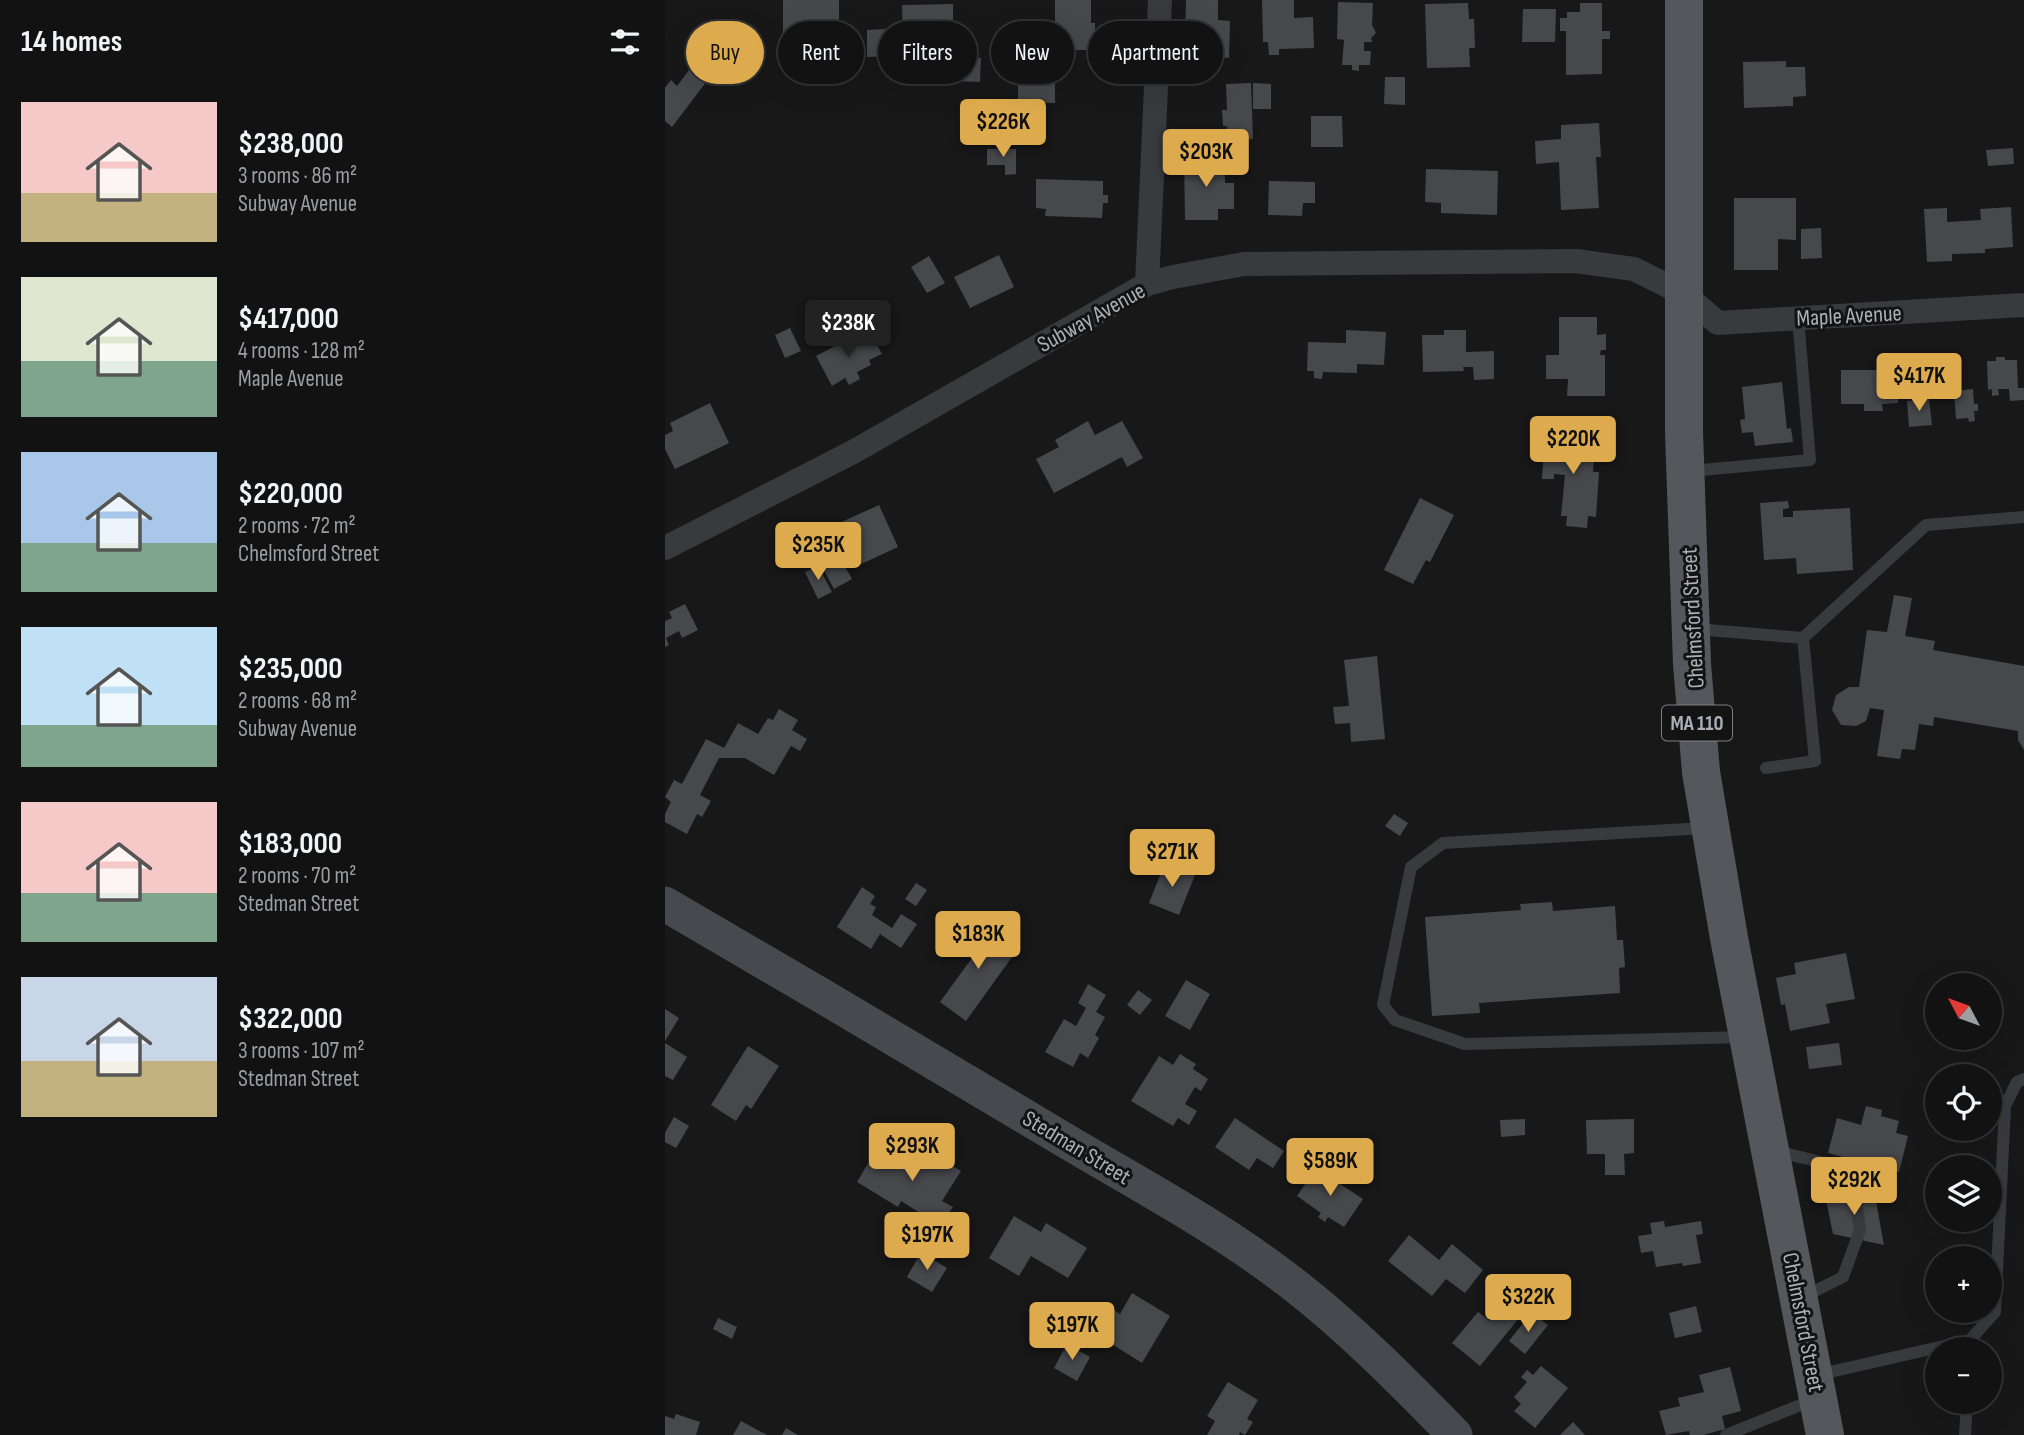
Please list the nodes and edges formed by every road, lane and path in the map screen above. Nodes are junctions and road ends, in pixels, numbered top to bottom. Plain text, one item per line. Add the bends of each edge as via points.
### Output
1 (1160, 0) edge
2 (1684, 0) edge
3 (1147, 284) junction
4 (1684, 294) junction
5 (2024, 304) edge
6 (1798, 318) junction
7 (1685, 471) junction
8 (2024, 517) edge
9 (665, 548) edge
10 (1692, 629) junction
11 (1803, 638) junction
12 (1766, 768) dead end
13 (1710, 828) junction
14 (665, 904) edge
15 (1749, 1037) junction
16 (2020, 1080) edge
17 (1772, 1150) junction
18 (1800, 1299) junction
19 (1976, 1337) edge
20 (1925, 1357) edge
21 (1816, 1387) junction
22 (1966, 1414) edge
23 (1455, 1435) edge
24 (1726, 1435) edge
25 (1825, 1435) edge
26 (1965, 1435) edge

1 - 3 street
2 - 4 main road, Chelmsford Street / MA 110
3 - 4 street, Subway Avenue via 1244,264 1576,261 1634,269
3 - 9 street, Subway Avenue via 853,452
4 - 6 street, Maple Avenue via 1718,323
4 - 7 main road, Chelmsford Street / MA 110
5 - 6 street, Maple Avenue
6 - 7 lane via 1810,460
7 - 10 main road, Chelmsford Street / MA 110
8 - 11 lane via 1926,525
10 - 11 lane
10 - 13 main road, Chelmsford Street / MA 110 via 1701,772
11 - 12 lane via 1815,761
13 - 15 main road, Chelmsford Street / MA 110
13 - 15 lane via 1443,843 1411,867 1383,1006 1395,1020 1465,1044
14 - 23 main road, Stedman Street via 1223,1234 1331,1315
15 - 17 main road, Chelmsford Street / MA 110
16 - 19 lane via 2005,1106 1995,1312
17 - 18 main road, Chelmsford Street / MA 110
17 - 18 lane via 1833,1165 1853,1179 1860,1230 1843,1277
18 - 21 main road, Chelmsford Street / MA 110
20 - 21 lane
21 - 24 lane
21 - 25 main road, Chelmsford Street / MA 110
22 - 26 lane

